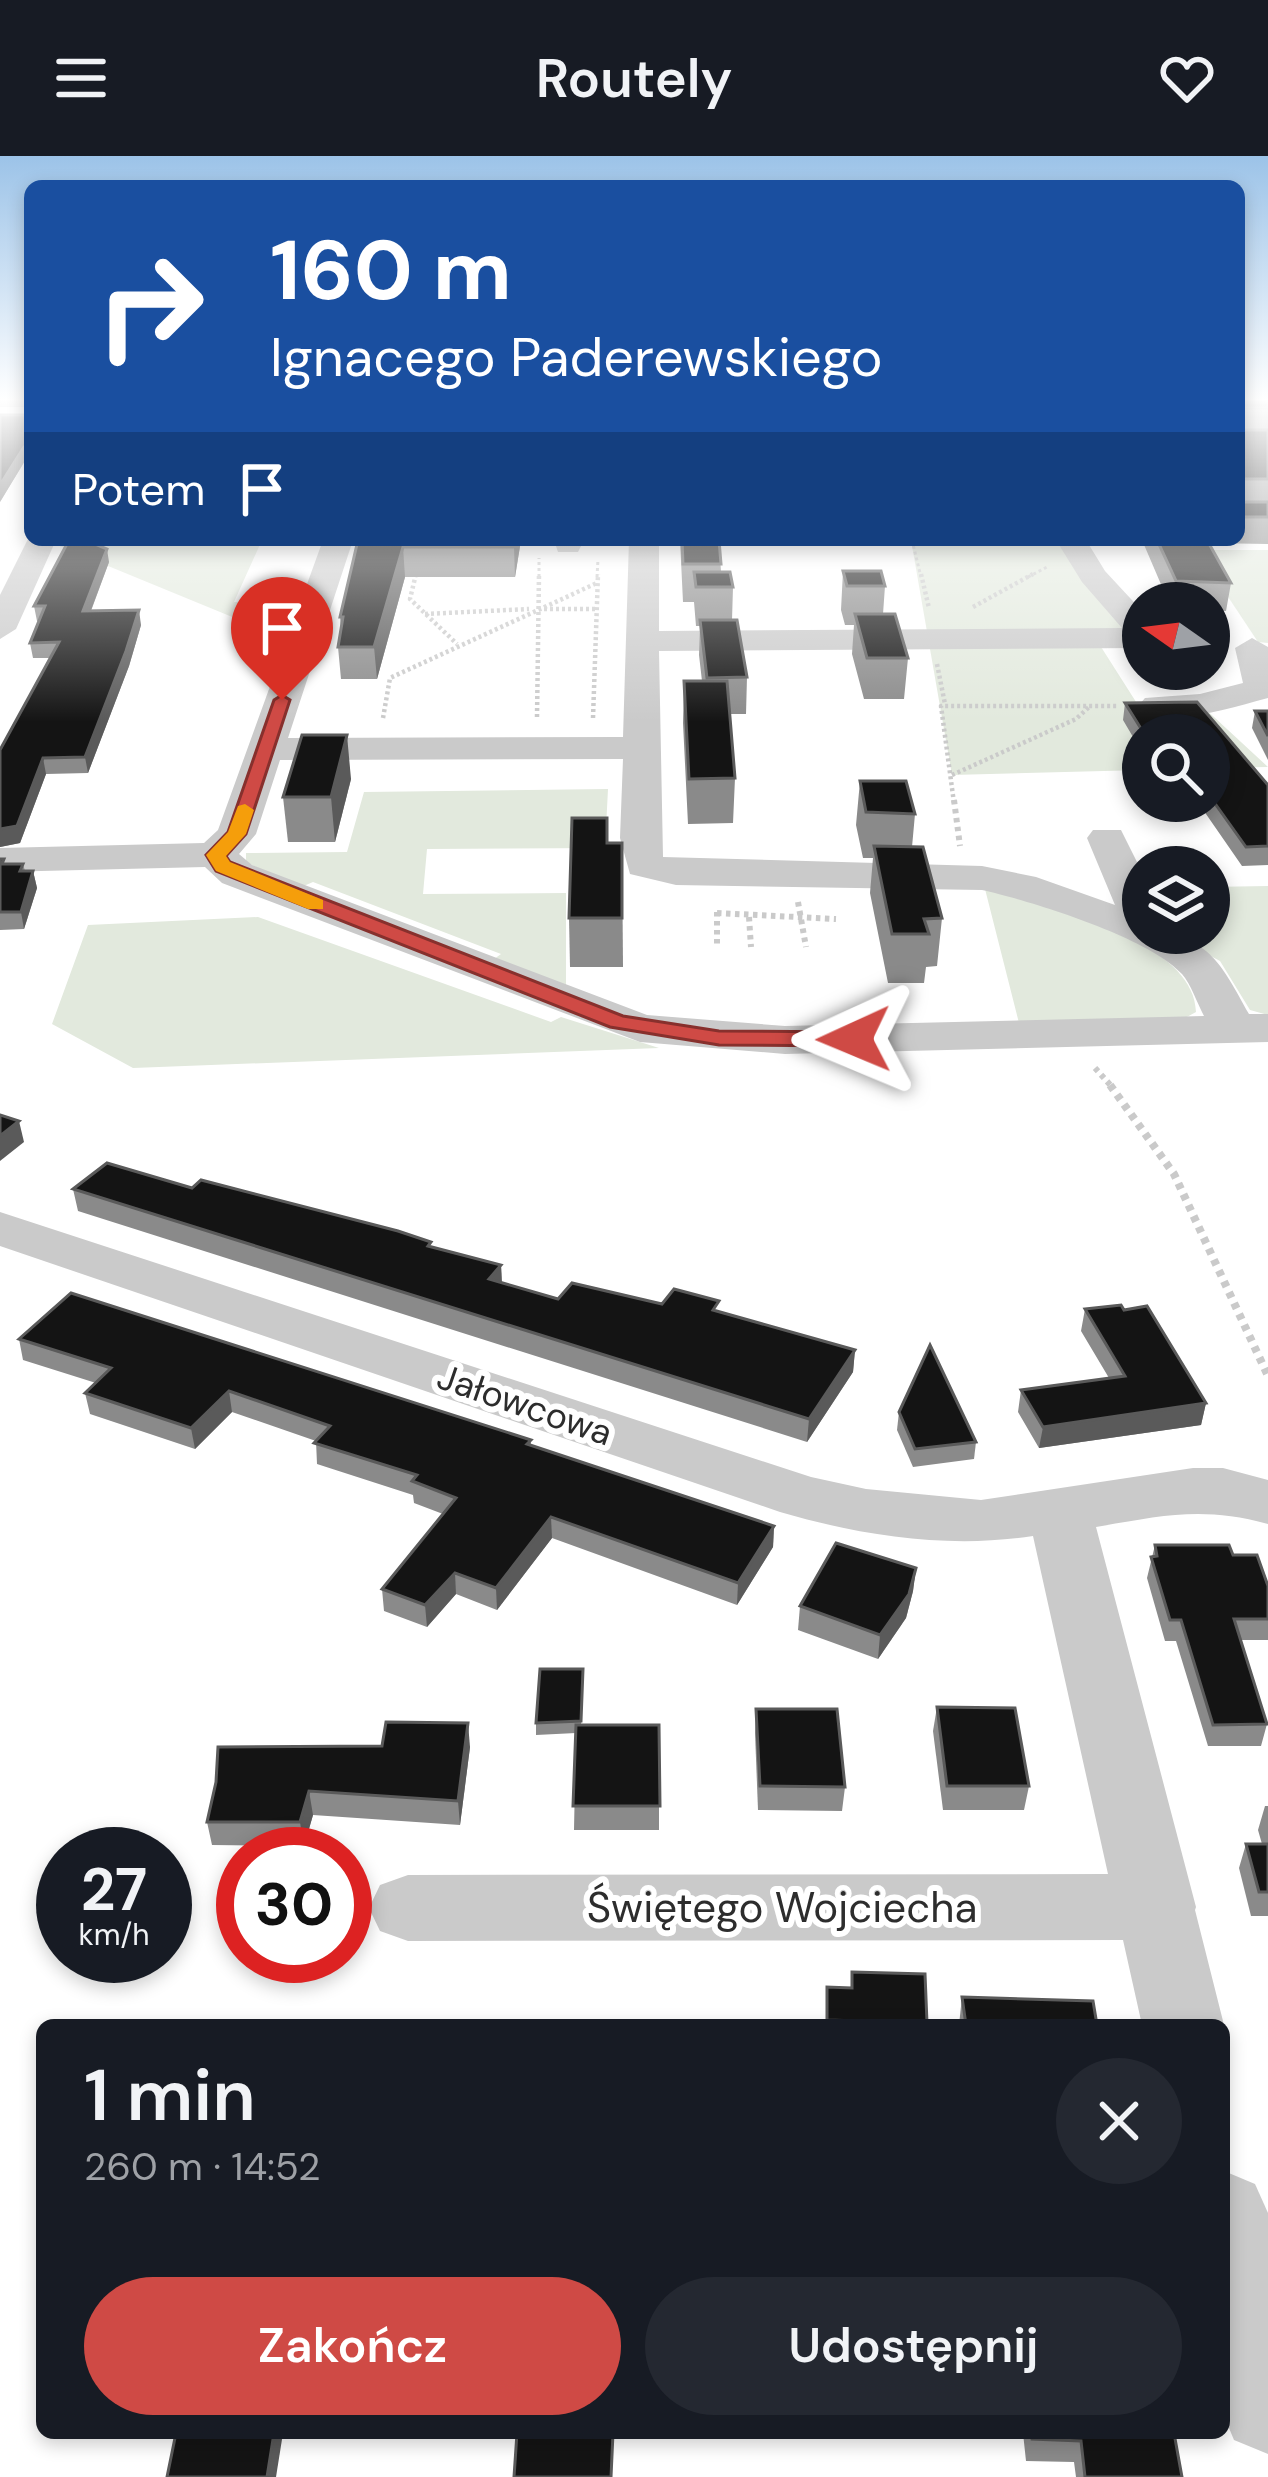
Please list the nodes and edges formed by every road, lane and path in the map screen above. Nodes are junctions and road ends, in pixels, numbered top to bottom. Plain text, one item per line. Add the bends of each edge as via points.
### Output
1 (25, 546) edge
2 (336, 546) edge
3 (644, 546) edge
4 (1074, 546) edge
5 (539, 560) dead end
6 (598, 560) dead end
7 (420, 561) edge
8 (597, 583) junction
9 (682, 606) edge
10 (1122, 608) edge
11 (537, 609) junction
12 (596, 609) junction
13 (424, 614) junction
14 (955, 617) dead end
15 (0, 629) edge
16 (1122, 635) edge
17 (644, 641) junction
18 (683, 641) junction
19 (457, 644) junction
20 (1230, 646) edge
21 (1260, 649) edge
22 (1211, 690) edge
23 (1221, 698) junction
24 (1157, 705) joint
25 (1089, 706) junction
26 (383, 718) junction
27 (537, 718) junction
28 (593, 718) junction
29 (1252, 721) edge
30 (271, 733) junction
31 (641, 733) junction
32 (952, 775) junction
33 (1107, 838) dead end
34 (960, 849) dead end
35 (215, 855) junction
36 (0, 860) edge
37 (1122, 874) edge
38 (722, 881) junction
39 (798, 893) dead end
40 (749, 917) junction
41 (801, 918) junction
42 (836, 919) dead end
43 (1122, 920) edge
44 (717, 946) dead end
45 (751, 947) dead end
46 (806, 947) dead end
47 (1183, 954) edge
48 (1251, 1028) edge
49 (1060, 1033) junction
50 (0, 1228) edge
51 (1268, 1376) edge
52 (1253, 1488) edge
53 (1060, 1513) junction
54 (1156, 1907) junction
55 (408, 1908) dead end
56 (1182, 2019) edge
57 (1230, 2240) edge
58 (1268, 2406) edge

1 - 15 street
2 - 30 street
3 - 17 street
4 - 10 street
4 - 14 path
5 - 11 path
6 - 8 path
7 - 13 path via 410,599
8 - 11 path
8 - 12 path
9 - 18 street
11 - 12 path
11 - 13 path
11 - 19 path
11 - 27 path
12 - 28 path
13 - 19 path
16 - 18 street
17 - 18 street
17 - 31 street
19 - 26 path via 390,678
20 - 21 street
21 - 23 street via 1262,689
22 - 23 street
23 - 24 street
23 - 29 street
24 - 25 path
25 - 32 path
25 - 32 path via 940,706
26 - 27 street
26 - 30 street
27 - 28 street
28 - 31 street
30 - 31 street
30 - 35 street via 236,834
31 - 38 street via 644,866
32 - 34 path
33 - 37 street
35 - 36 street
35 - 49 street via 253,880 640,1028 784,1040
38 - 40 path
38 - 43 street via 982,878
38 - 44 path
39 - 41 path
40 - 41 path
40 - 45 path
41 - 42 path
41 - 46 path
47 - 48 street
48 - 49 street
49 - 51 path via 1134,1107 1205,1234
50 - 53 street, Jałowcowa via 802,1497 981,1522
52 - 53 street, Jałowcowa via 1146,1494
53 - 54 street
54 - 55 street, Świętego Wojciecha
54 - 56 street
57 - 58 street

